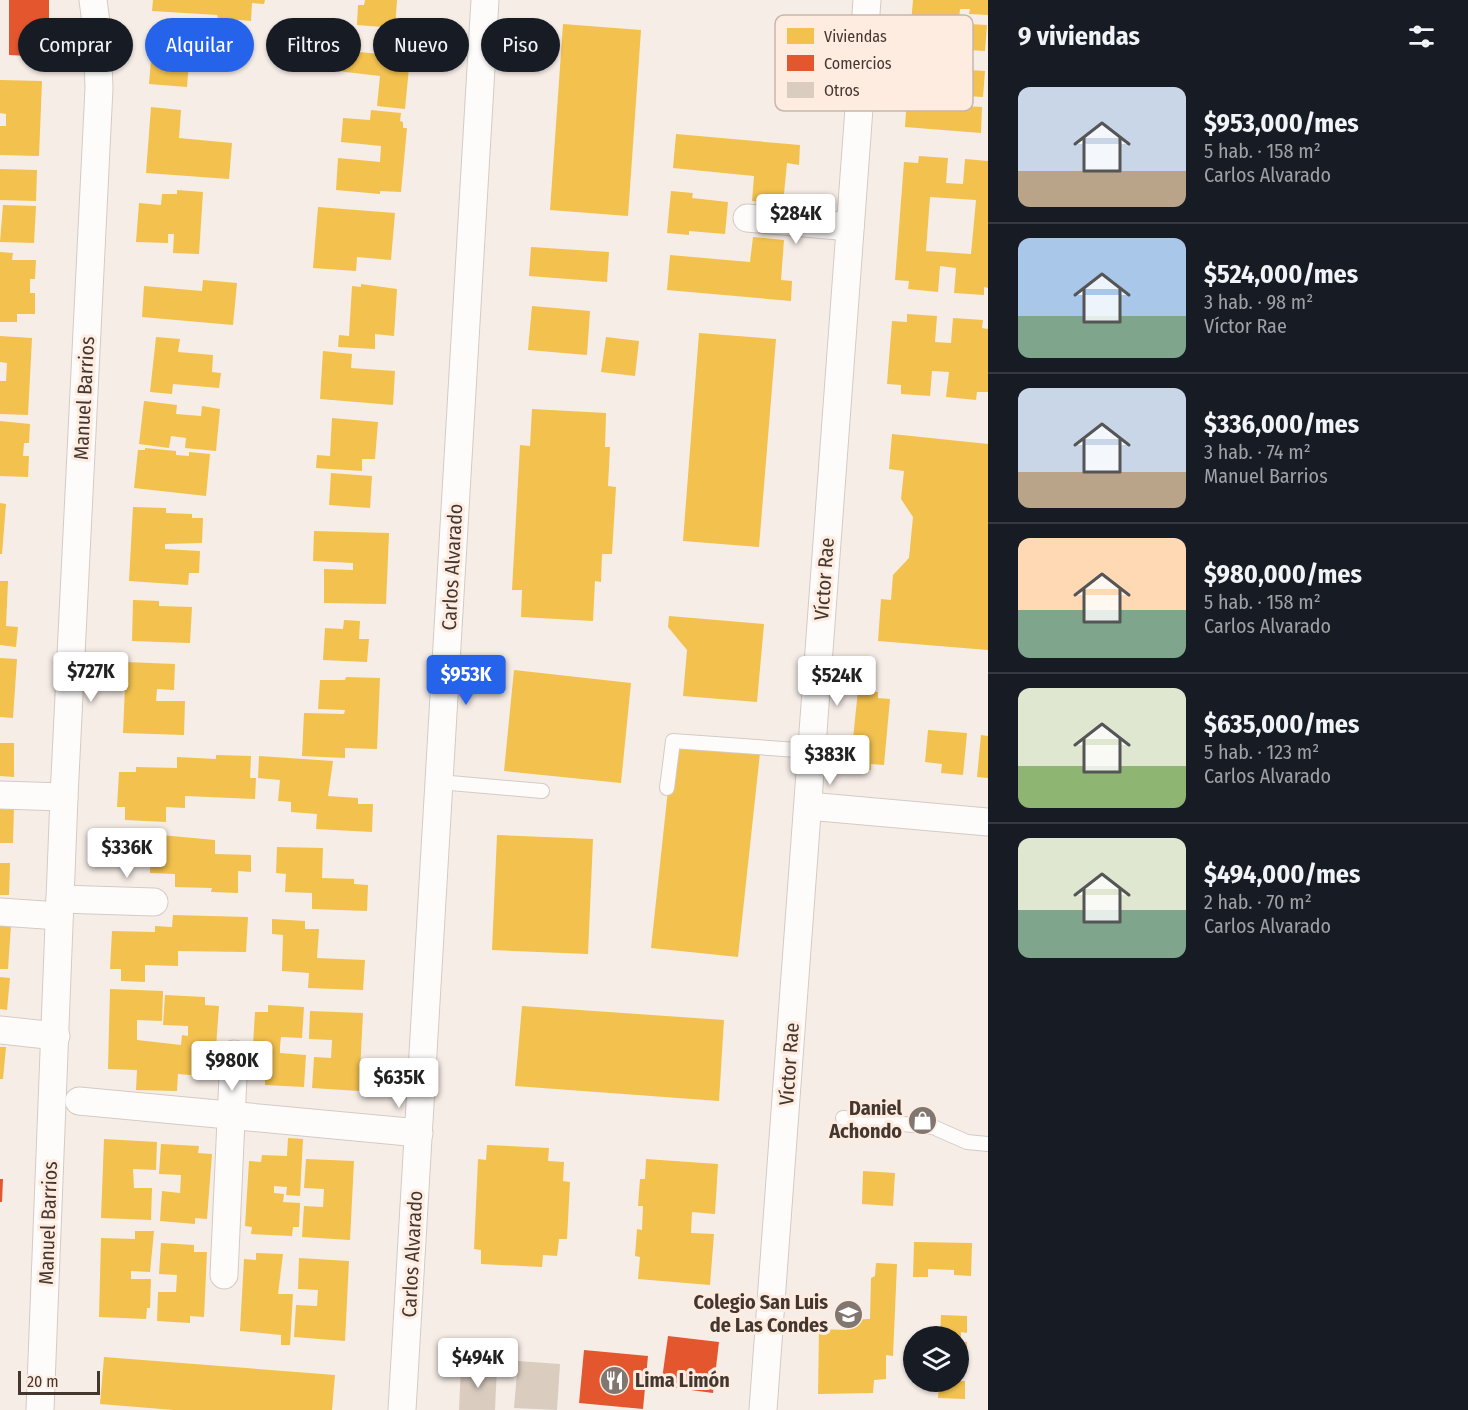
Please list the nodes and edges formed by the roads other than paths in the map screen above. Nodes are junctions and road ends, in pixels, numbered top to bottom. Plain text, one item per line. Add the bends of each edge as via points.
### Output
1 (93, 0) edge
2 (484, 0) edge
3 (867, 0) edge
4 (866, 15) edge
5 (859, 111) edge
6 (747, 218) dead end
7 (850, 227) junction
8 (812, 751) junction
9 (439, 782) junction
10 (667, 788) dead end
11 (542, 791) dead end
12 (0, 795) edge
13 (64, 797) junction
14 (808, 806) junction
15 (988, 822) edge
16 (154, 902) dead end
17 (59, 907) junction
18 (0, 912) edge
19 (0, 1030) edge
20 (56, 1036) junction
21 (234, 1054) dead end
22 (79, 1101) dead end
23 (231, 1115) junction
24 (843, 1118) dead end
25 (419, 1134) junction
26 (988, 1144) edge
27 (224, 1275) dead end
28 (40, 1410) edge
29 (402, 1410) edge
30 (763, 1410) edge

1 - 13 street, Manuel Barrios via 99,88
2 - 9 street, Carlos Alvarado
3 - 4 street, Víctor Rae
5 - 7 street, Víctor Rae
6 - 7 street
7 - 8 street, Víctor Rae
8 - 10 lane via 673,741
8 - 14 street, Víctor Rae
9 - 11 lane
9 - 25 street, Carlos Alvarado
12 - 13 street
13 - 17 street, Manuel Barrios
14 - 15 street
14 - 30 street, Víctor Rae
16 - 17 street
17 - 18 street
17 - 20 street, Manuel Barrios
19 - 20 street
20 - 28 street, Manuel Barrios
21 - 23 street
22 - 23 street
23 - 25 street
23 - 27 street
24 - 26 lane via 933,1127 967,1142
25 - 29 street, Carlos Alvarado

